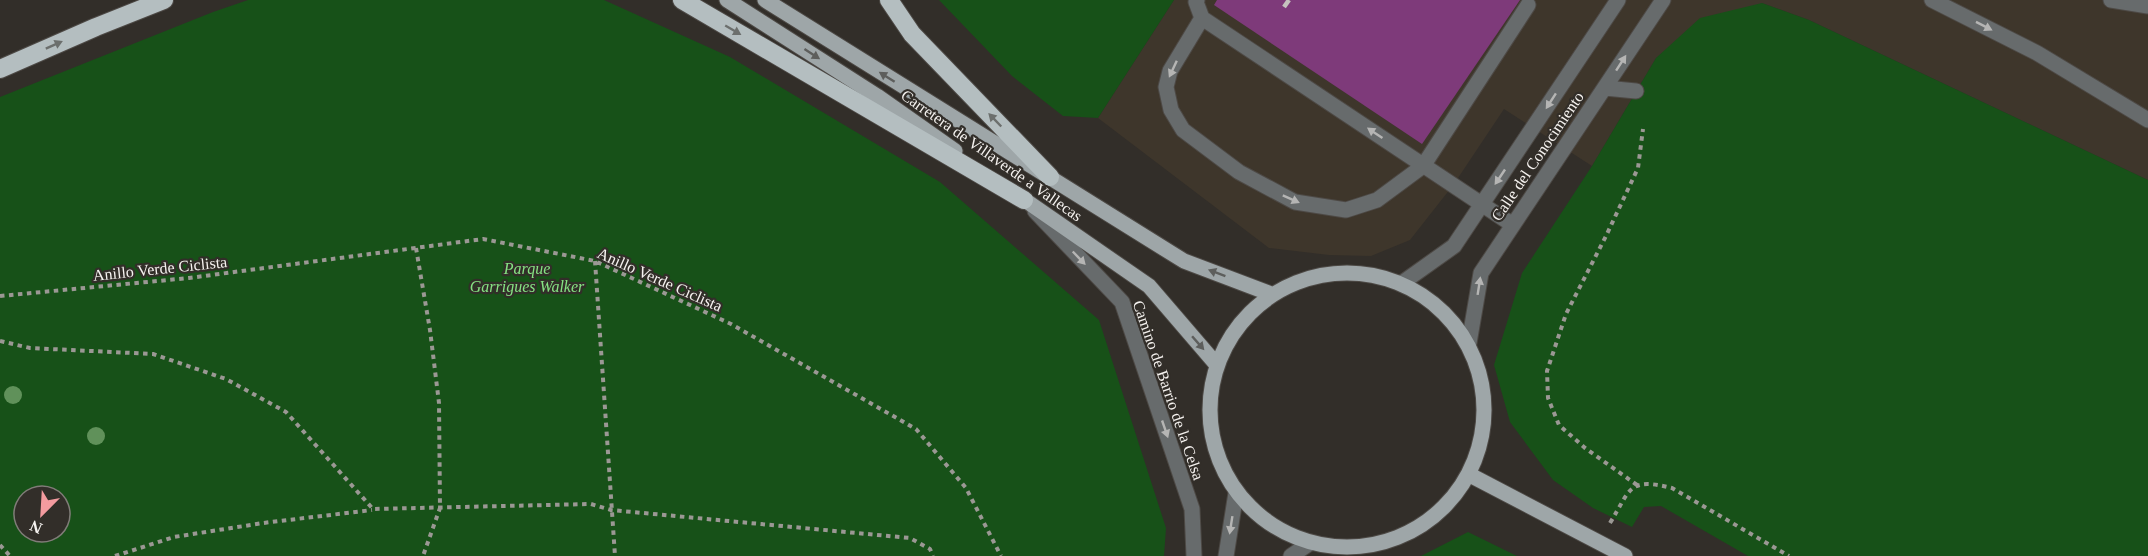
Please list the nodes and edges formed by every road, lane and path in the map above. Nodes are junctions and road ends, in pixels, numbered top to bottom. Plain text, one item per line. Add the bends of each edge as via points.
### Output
1 (164, 0) edge
2 (682, 0) edge
3 (727, 0) edge
4 (765, 0) edge
5 (889, 0) edge
6 (1197, 0) edge
7 (1618, 0) edge
8 (1663, 0) edge
9 (1932, 0) edge
10 (2111, 0) edge
11 (1528, 5) dead end
12 (2148, 6) edge
13 (1202, 18) junction
14 (0, 69) edge
15 (1605, 88) junction
16 (1636, 91) dead end
17 (2148, 120) edge
18 (1643, 129) dead end
19 (1423, 166) junction
20 (1050, 177) junction
21 (1024, 200) junction
22 (1482, 205) junction
23 (1513, 225) junction
24 (416, 248) junction
25 (595, 261) junction
26 (1402, 283) junction
27 (1271, 294) junction
28 (0, 296) edge
29 (0, 341) edge
30 (1469, 343) junction
31 (1216, 364) junction
32 (1470, 475) junction
33 (1637, 485) junction
34 (1236, 493) junction
35 (440, 508) junction
36 (373, 509) junction
37 (611, 510) junction
38 (1599, 542) junction
39 (1310, 543) junction
40 (0, 545) edge
41 (10, 556) edge
42 (116, 556) edge
43 (423, 556) edge
44 (615, 556) edge
45 (933, 556) edge
46 (1001, 556) edge
47 (1194, 556) edge
48 (1226, 556) edge
49 (1290, 556) edge
50 (1625, 556) edge
51 (1790, 556) edge

14 -> 1 highway
2 -> 21 highway
3 -> 21 main road, Carretera de Villaverde a Vallecas via 877,96
20 -> 4 main road, Carretera de Villaverde a Vallecas
20 -> 5 highway via 912,34
6 - 13 street
7 -> 22 street, Calle del Conocimiento
15 -> 8 street, Calle del Conocimiento
9 -> 17 street via 2037,53
10 - 12 street
11 - 19 street
19 -> 13 street
13 -> 19 street via 1170,71 1166,87 1171,110 1183,130 1239,172 1295,202 1346,210 1377,200
15 - 16 street
15 - 23 street, Calle del Conocimiento
18 - 33 path via 1638,168 1566,314 1547,371 1548,398 1559,425
19 - 22 street
27 -> 20 main road, Carretera de Villaverde a Vallecas via 1184,261
21 -> 31 main road, Carretera de Villaverde a Vallecas via 1149,286
21 -> 47 street, Camino de Barrio de la Celsa via 1122,302 1192,509
22 - 23 street
22 - 26 street, Calle del Conocimiento via 1454,246
30 -> 23 street, Calle del Conocimiento via 1481,273
24 - 25 path, Anillo Verde Ciclista via 483,239
24 - 28 path, Anillo Verde Ciclista via 189,278
24 - 35 path via 439,403
25 - 37 path
25 - 46 path, Anillo Verde Ciclista via 731,324 916,429 966,488
26 - 27 main road via 1358,272 1313,276
26 - 30 main road via 1441,308
27 - 31 main road via 1238,324
29 - 36 path via 30,348 153,354 226,379 286,412
30 - 32 main road via 1484,386 1484,431
31 - 34 main road via 1208,409 1215,453
32 - 38 main road
32 - 39 main road via 1442,512 1402,537 1356,548
33 - 38 path
33 - 51 path via 1650,483 1672,488
34 - 39 main road via 1269,524
34 -> 48 street
35 - 36 path
35 - 37 path via 591,504
35 - 43 path
36 - 42 path via 174,537
37 - 44 path
37 - 45 path via 910,538 930,549
38 - 50 main road
39 - 49 street
40 - 41 path

